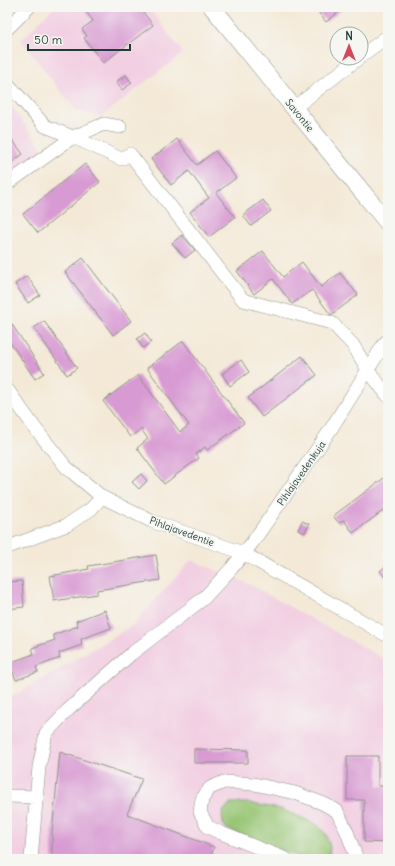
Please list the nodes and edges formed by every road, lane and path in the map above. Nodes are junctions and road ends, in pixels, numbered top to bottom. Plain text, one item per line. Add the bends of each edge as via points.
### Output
1 (29, 7) edge
2 (212, 7) edge
3 (7, 29) edge
4 (388, 36) edge
5 (369, 50) edge
6 (348, 66) edge
7 (7, 82) edge
8 (294, 108) junction
9 (120, 127) dead end
10 (73, 137) junction
11 (7, 184) edge
12 (388, 222) edge
13 (388, 340) edge
14 (368, 370) junction
15 (7, 389) edge
16 (388, 396) edge
17 (102, 497) junction
18 (8, 546) edge
19 (243, 553) junction
20 (388, 636) edge
21 (7, 796) edge
22 (37, 797) junction
23 (31, 859) edge
24 (286, 859) edge
25 (357, 859) edge

1 - 3 street
2 - 8 main road, Savontie
4 - 5 street
6 - 8 street
7 - 10 street via 46,126
8 - 12 main road, Savontie
9 - 10 street via 104,124
10 - 11 street
10 - 14 street via 121,159 130,154 243,300 332,323 353,344
13 - 14 street, Pihlajavedenkuja
14 - 16 street
14 - 19 street, Pihlajavedenkuja via 329,432
15 - 17 street, Pihlajavedentie via 66,467
17 - 18 street via 91,509 67,525
17 - 19 street, Pihlajavedentie via 151,520
19 - 20 street, Pihlajavedentie
19 - 22 street, Pihlajavedenkuja via 204,598 131,654 68,710 46,734 39,767
21 - 22 street
22 - 23 street, Pihlajavedenkuja
24 - 25 street via 208,827 200,812 202,799 210,788 224,782 254,784 295,794 337,811 348,832

